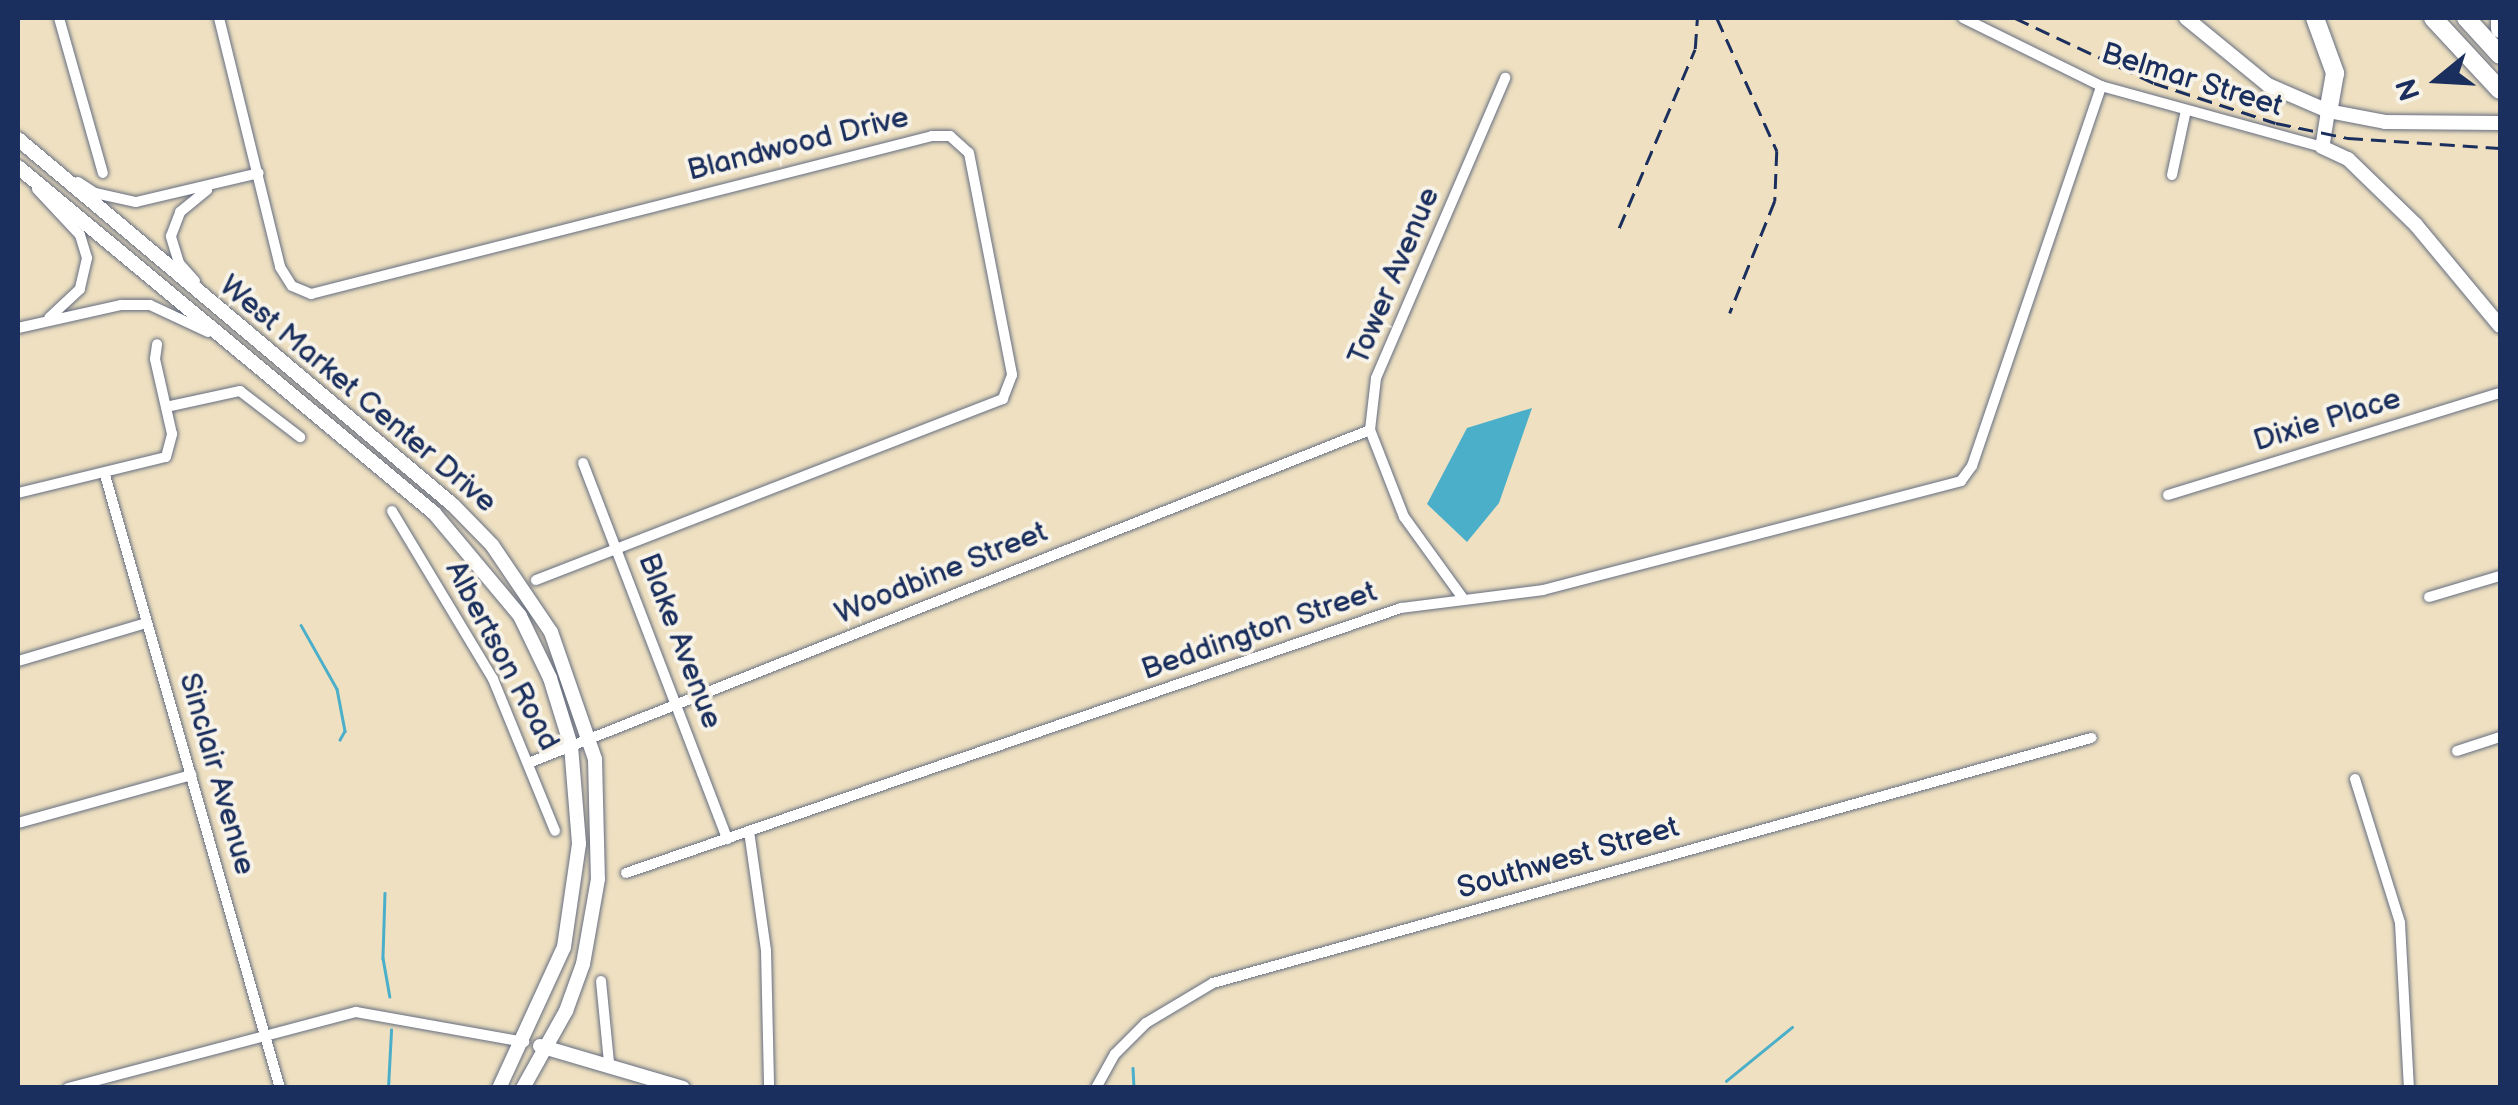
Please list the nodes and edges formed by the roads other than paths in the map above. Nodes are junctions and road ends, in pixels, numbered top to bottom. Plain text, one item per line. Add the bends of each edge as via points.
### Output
1 (58, 18) edge
2 (219, 18) edge
3 (1964, 18) edge
4 (2186, 18) edge
5 (2314, 18) edge
6 (2433, 18) edge
7 (2466, 18) edge
8 (2500, 20) edge
9 (2500, 29) edge
10 (2500, 55) edge
11 (1504, 78) dead end
12 (2101, 86) junction
13 (2500, 90) edge
14 (2186, 110) junction
15 (2328, 112) junction
16 (2500, 123) edge
17 (18, 140) edge
18 (2322, 146) junction
19 (21, 170) edge
20 (50, 172) junction
21 (104, 173) dead end
22 (259, 174) junction
23 (2172, 174) dead end
24 (212, 186) junction
25 (232, 321) junction
26 (43, 322) junction
27 (2500, 326) edge
28 (18, 328) edge
29 (220, 338) junction
30 (157, 344) dead end
31 (2500, 393) edge
32 (166, 407) junction
33 (1370, 430) junction
34 (300, 436) dead end
35 (583, 463) dead end
36 (105, 475) junction
37 (18, 493) edge
38 (2168, 495) dead end
39 (392, 511) dead end
40 (616, 548) junction
41 (2500, 576) edge
42 (536, 580) dead end
43 (1462, 597) junction
44 (2429, 597) dead end
45 (146, 624) junction
46 (18, 660) edge
47 (678, 704) junction
48 (2500, 736) edge
49 (590, 738) junction
50 (2091, 738) dead end
51 (570, 746) junction
52 (2457, 751) dead end
53 (530, 762) junction
54 (191, 775) junction
55 (2355, 778) dead end
56 (18, 823) edge
57 (555, 830) dead end
58 (748, 832) junction
59 (728, 838) junction
60 (626, 873) dead end
61 (601, 981) dead end
62 (267, 1034) junction
63 (526, 1042) junction
64 (546, 1047) junction
65 (609, 1063) junction
66 (627, 1068) junction
67 (68, 1088) edge
68 (280, 1088) edge
69 (500, 1088) edge
70 (523, 1088) edge
71 (626, 1088) edge
72 (684, 1088) edge
73 (769, 1088) edge
74 (1096, 1088) edge
75 (2409, 1088) edge

1 - 21 street
2 - 22 street, Blandwood Drive
3 - 12 street, Belmar Street
4 - 15 main road via 2268,85
5 - 15 highway via 2335,73
6 - 13 highway
7 - 10 highway
8 - 9 highway
11 - 33 street, Tower Avenue via 1376,378
12 - 14 street, Belmar Street
12 - 43 street, Beddington Street via 1972,466 1961,481 1924,496 1543,590
14 - 18 street, Belmar Street
14 - 23 street
15 - 16 main road via 2385,122
15 - 18 main road
17 - 20 main road, West Market Center Drive
18 - 27 main road via 2348,159 2416,224
19 - 26 street via 80,235 86,258 80,289
19 - 29 main road, West Market Center Drive
20 - 24 street via 95,194 136,202
20 - 25 main road, West Market Center Drive
22 - 24 street
22 - 40 street, Blandwood Drive via 285,278 312,294 932,136 963,145 1012,375 1003,399
24 - 25 street via 180,212 172,246 179,263
25 - 49 main road, West Market Center Drive via 492,545 551,632
26 - 28 street
26 - 29 street via 150,306
29 - 51 main road, West Market Center Drive via 461,540 520,616 550,678
30 - 32 street
31 - 38 street, Dixie Place
32 - 34 street via 240,392
32 - 36 street via 170,452 159,462
33 - 43 street, Tower Avenue via 1404,517
33 - 47 street, Woodbine Street
35 - 40 street, Blake Avenue
36 - 37 street
36 - 45 street, Sinclair Avenue
39 - 53 street, Albertson Road via 457,612
40 - 42 street, Blandwood Drive
40 - 47 street, Blake Avenue
41 - 44 street
43 - 58 street, Beddington Street via 1401,608
45 - 46 street
45 - 54 street, Sinclair Avenue
47 - 49 street, Woodbine Street
47 - 59 street, Blake Avenue
48 - 52 street
49 - 51 street, Woodbine Street
49 - 64 main road, West Market Center Drive via 600,838 594,916 583,964
50 - 74 street, Southwest Street via 1214,984 1146,1023
51 - 53 street, Woodbine Street
51 - 63 main road, West Market Center Drive via 579,844 574,899 549,992
53 - 57 street, Albertson Road
54 - 56 street
54 - 62 street, Sinclair Avenue
55 - 75 street via 2400,923
58 - 59 street, Beddington Street
58 - 73 street via 766,951
59 - 60 street, Beddington Street
61 - 65 street
62 - 63 street via 363,1012
62 - 67 street
62 - 68 street, Sinclair Avenue
63 - 64 main road
63 - 69 main road, West Market Center Drive
64 - 65 main road
64 - 70 main road, West Market Center Drive
65 - 66 main road
66 - 71 street
66 - 72 main road

